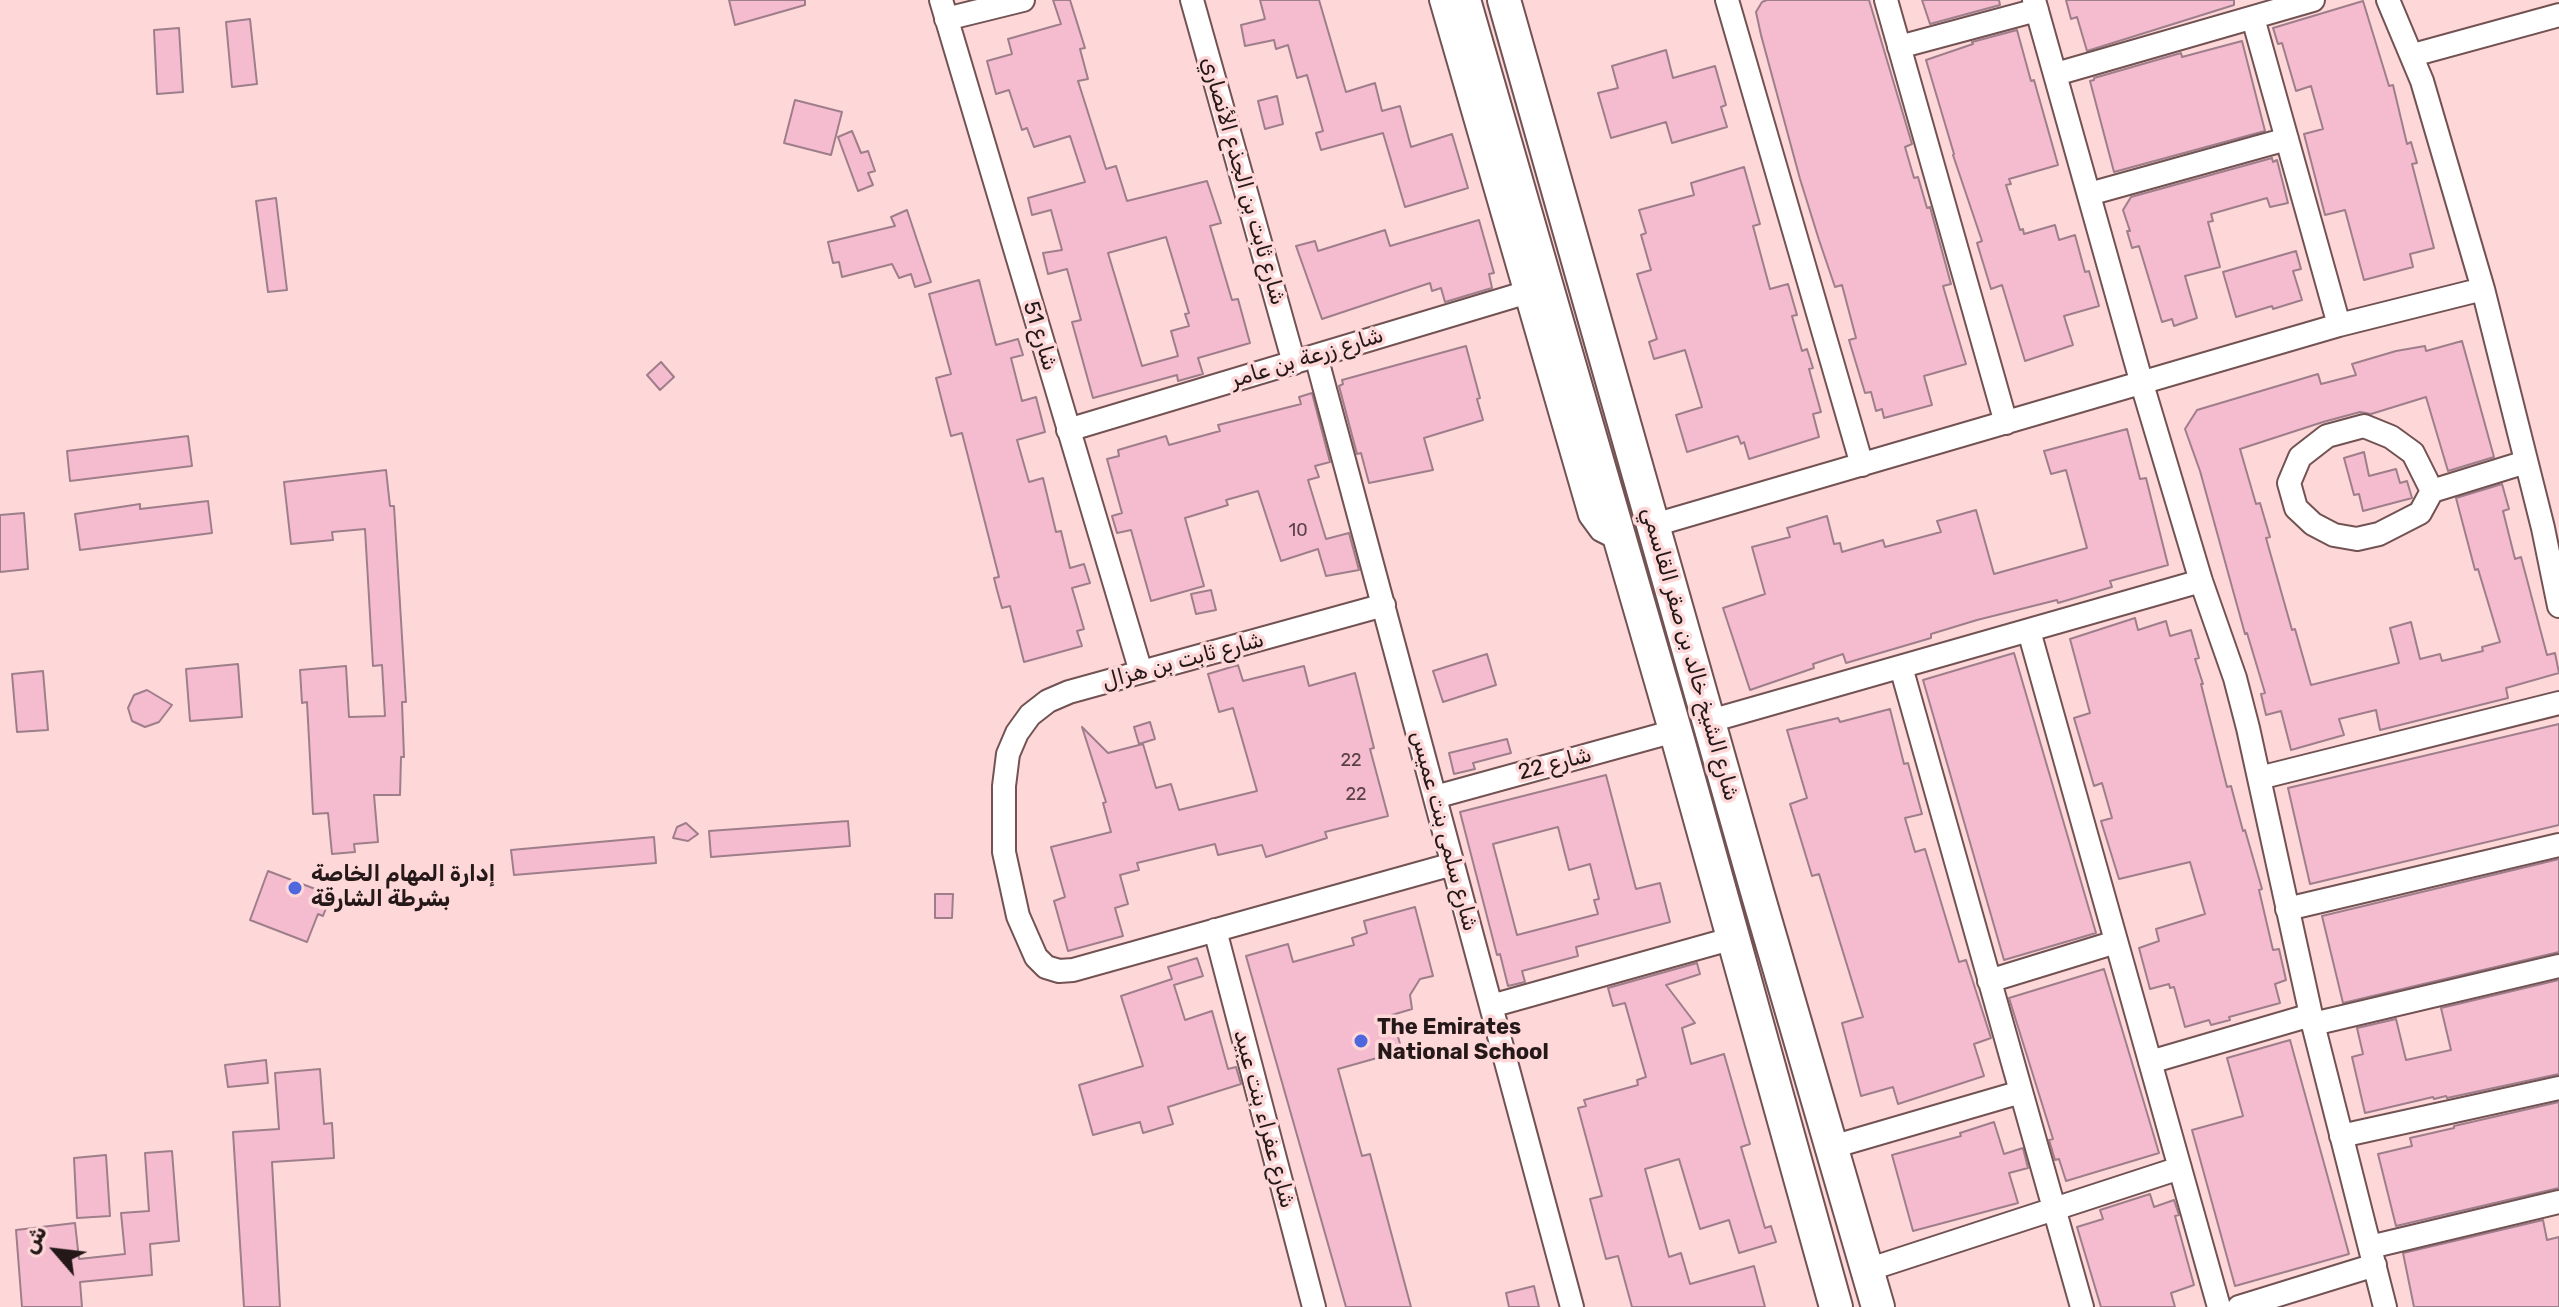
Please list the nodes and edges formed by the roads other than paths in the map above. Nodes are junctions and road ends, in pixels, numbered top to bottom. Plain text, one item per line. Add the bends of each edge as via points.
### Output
1 (1023, 0) edge
2 (1192, 0) edge
3 (1441, 0) edge
4 (1464, 0) edge
5 (1504, 0) edge
6 (1727, 0) edge
7 (1886, 0) edge
8 (2313, 0) edge
9 (2388, 0) edge
10 (2035, 5) edge
11 (944, 10) edge
12 (2559, 15) edge
13 (2253, 18) junction
14 (1899, 47) junction
15 (2413, 55) junction
16 (2056, 74) junction
17 (2287, 139) junction
18 (2089, 194) junction
19 (1536, 289) junction
20 (2483, 289) junction
21 (2339, 325) junction
22 (1316, 356) junction
23 (1294, 363) junction
24 (2142, 384) junction
25 (2006, 423) junction
26 (1068, 430) junction
27 (2526, 462) junction
28 (1862, 465) junction
29 (2432, 491) junction
30 (1654, 525) junction
31 (2551, 526) edge
32 (2201, 581) junction
33 (1384, 605) junction
34 (2559, 606) edge
35 (2029, 631) junction
36 (1901, 667) junction
37 (1141, 672) junction
38 (2559, 703) edge
39 (1710, 721) junction
40 (1675, 731) junction
41 (2259, 778) junction
42 (1435, 797) junction
43 (2559, 845) edge
44 (1453, 864) junction
45 (2287, 909) junction
46 (1215, 930) junction
47 (1734, 938) junction
48 (2116, 942) junction
49 (2559, 966) edge
50 (1989, 981) junction
51 (1491, 1006) junction
52 (2312, 1020) junction
53 (2150, 1062) junction
54 (2559, 1088) edge
55 (2021, 1092) junction
56 (2341, 1136) junction
57 (1832, 1147) junction
58 (2180, 1168) junction
59 (2559, 1202) edge
60 (2054, 1209) junction
61 (2372, 1256) junction
62 (1867, 1270) junction
63 (1826, 1271) junction
64 (1314, 1307) edge
65 (1572, 1307) edge
66 (1836, 1307) edge
67 (1848, 1307) edge
68 (1878, 1307) edge
69 (2082, 1307) edge
70 (2219, 1307) edge
71 (2239, 1307) edge
72 (2385, 1307) edge

1 - 11 street
2 - 23 street, شارع ثابت بن الجذع الأنصاري
3 - 19 street
4 - 19 main road, شارع الشيخ خالد بن صقر القاسمي
5 - 30 main road, شارع الشيخ خالد بن صقر القاسمي
6 - 28 street
7 - 14 street
8 - 13 street
9 - 15 street
10 - 14 street
10 - 16 street
11 - 26 street, شارع 51
12 - 15 street
13 - 16 street
13 - 17 street
14 - 25 street
15 - 20 street
16 - 18 street
17 - 18 street
17 - 21 street
18 - 24 street
19 - 22 street, شارع زرعة بن عامر
19 - 40 main road, شارع الشيخ خالد بن صقر القاسمي via 1621,540
20 - 21 street
20 - 27 street
21 - 24 street
22 - 23 street, شارع زرعة بن عامر
22 - 33 street, شارع سلمى بنت عميس
23 - 26 street, شارع زرعة بن عامر
24 - 25 street
24 - 32 street
25 - 28 street
26 - 37 street, شارع 51
27 - 29 street
27 - 31 street
28 - 30 street
29 - 29 street via 2420,513 2357,539 2313,524 2296,508 2289,483 2300,457 2327,436 2364,426 2413,453
30 - 39 main road, شارع الشيخ خالد بن صقر القاسمي
31 - 34 street
32 - 35 street
32 - 41 street via 2235,678
33 - 37 street, شارع ثابت بن هزال
33 - 42 street, شارع سلمى بنت عميس
35 - 36 street
35 - 48 street
36 - 39 street
36 - 50 street
37 - 46 street, شارع ثابت بن هزال via 1048,701 1017,733 1008,754 1002,819 1009,884 1029,947 1046,967 1059,971
38 - 41 street
39 - 57 main road, شارع الشيخ خالد بن صقر القاسمي
40 - 42 street, شارع 22
40 - 47 main road, شارع الشيخ خالد بن صقر القاسمي
41 - 45 street
42 - 44 street, شارع سلمى بنت عميس
43 - 45 street
44 - 46 street
44 - 51 street, شارع سلمى بنت عميس
45 - 52 street
46 - 64 street, شارع عفراء بنت عبيد
47 - 51 street
47 - 63 main road, شارع الشيخ خالد بن صقر القاسمي
48 - 50 street
48 - 53 street
49 - 52 street
50 - 55 street
51 - 65 street, شارع سلمى بنت عميس
52 - 53 street
52 - 56 street
53 - 58 street
54 - 56 street
55 - 57 street
55 - 60 street
56 - 61 street
57 - 62 main road, شارع الشيخ خالد بن صقر القاسمي
58 - 60 street
58 - 70 street
59 - 61 street
60 - 62 street
60 - 69 street
61 - 71 street
61 - 72 street
62 - 68 main road, شارع الشيخ خالد بن صقر القاسمي
63 - 66 main road, شارع الشيخ خالد بن صقر القاسمي
63 - 67 main road

